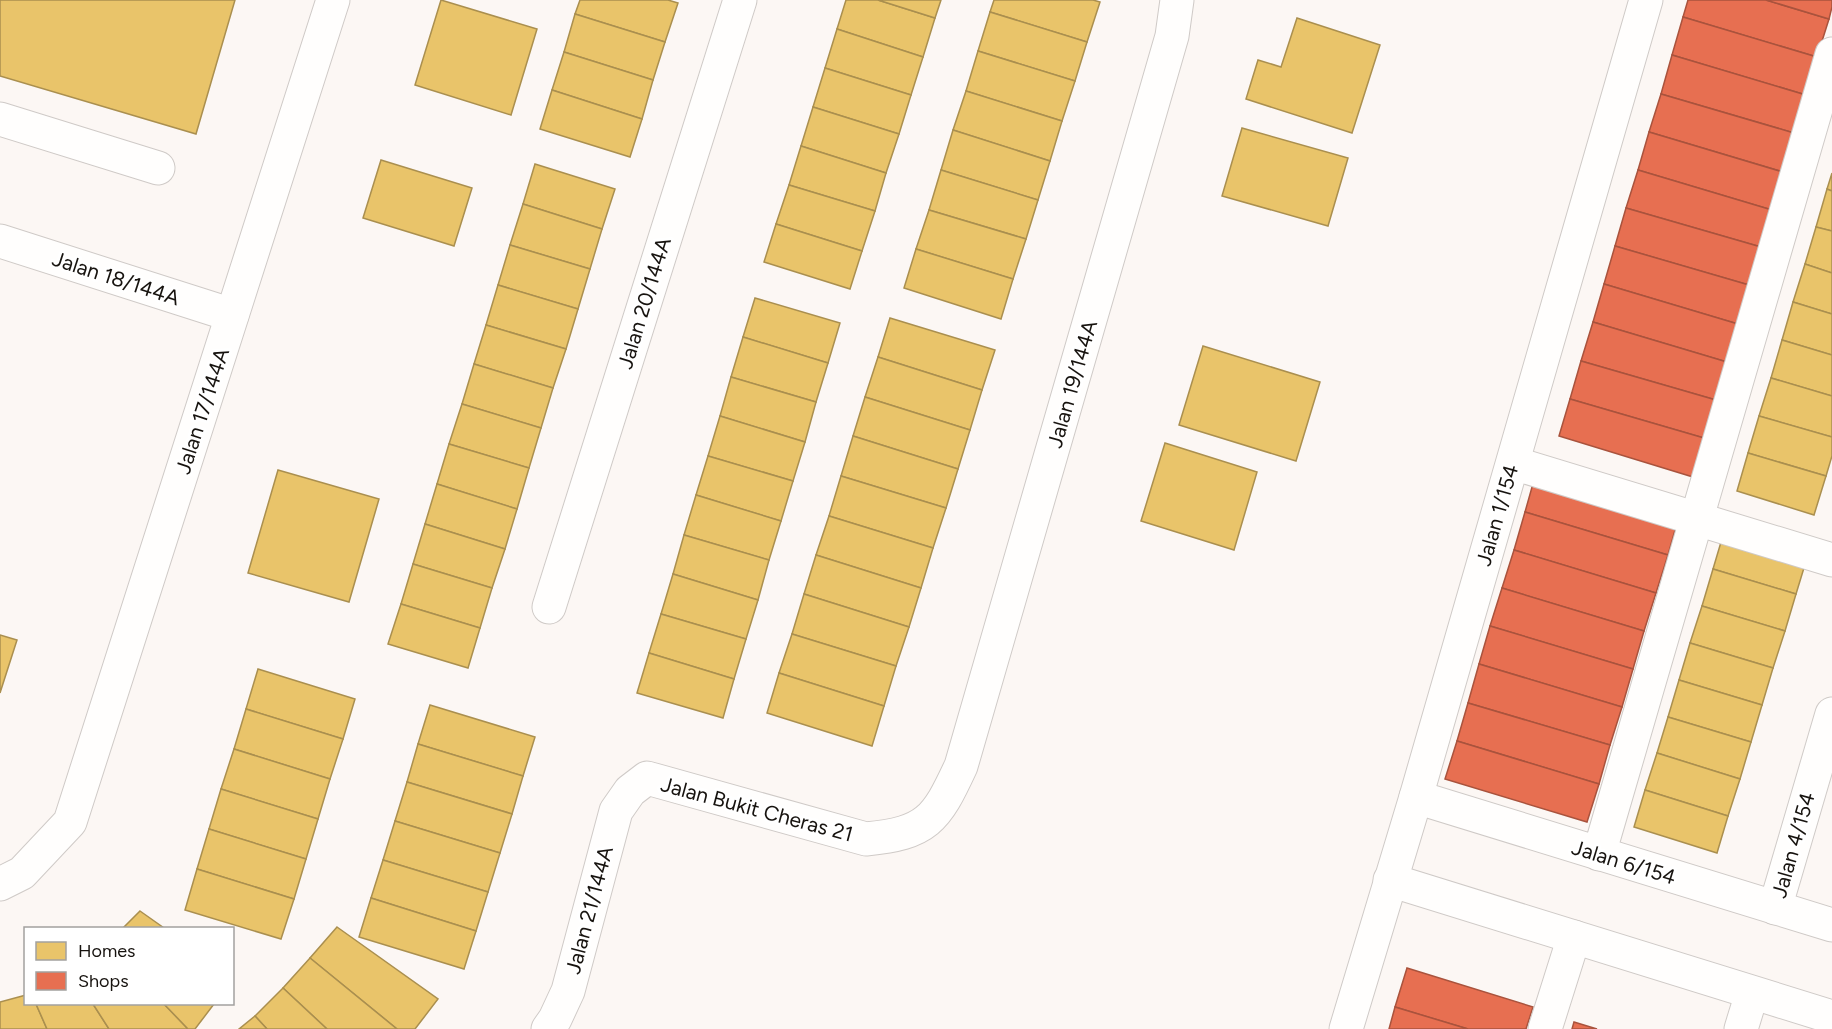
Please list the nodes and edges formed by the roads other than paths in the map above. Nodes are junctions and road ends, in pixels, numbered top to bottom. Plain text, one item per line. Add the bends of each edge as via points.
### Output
1 (333, 0) edge
2 (740, 0) edge
3 (1177, 0) edge
4 (1646, 0) edge
5 (1832, 54) edge
6 (0, 120) edge
7 (158, 168) dead end
8 (0, 241) edge
9 (232, 315) junction
10 (1513, 463) junction
11 (1697, 518) junction
12 (1832, 560) edge
13 (549, 607) dead end
14 (1832, 714) edge
15 (961, 766) joint
16 (630, 791) joint
17 (1416, 797) junction
18 (1599, 854) junction
19 (1390, 880) junction
20 (0, 884) edge
21 (1775, 908) junction
22 (1832, 925) edge
23 (1574, 937) junction
24 (1752, 993) junction
25 (1832, 1017) edge
26 (548, 1029) edge
27 (1346, 1029) edge
28 (1545, 1029) edge
29 (1741, 1029) edge

1 - 9 street, Jalan 17/144A
2 - 13 street, Jalan 20/144A
3 - 15 street, Jalan 19/144A via 1172,36
4 - 10 street, Jalan 1/154
5 - 11 street
6 - 7 street
8 - 9 street, Jalan 18/144A
9 - 20 street, Jalan 17/144A via 70,822 22,873
10 - 11 street
10 - 17 street, Jalan 1/154
11 - 12 street
11 - 18 street
14 - 21 street, Jalan 4/154
15 - 16 street, Jalan Bukit Cheras 21 via 945,801 921,827 895,836 866,839 647,778
16 - 26 street, Jalan 21/144A via 616,811 568,991
17 - 18 street, Jalan 6/154
17 - 19 street, Jalan 1/154
18 - 21 street, Jalan 6/154
19 - 23 street
19 - 27 street, Jalan 1/154
21 - 22 street, Jalan 6/154
23 - 24 street
23 - 28 street
24 - 25 street
24 - 29 street

